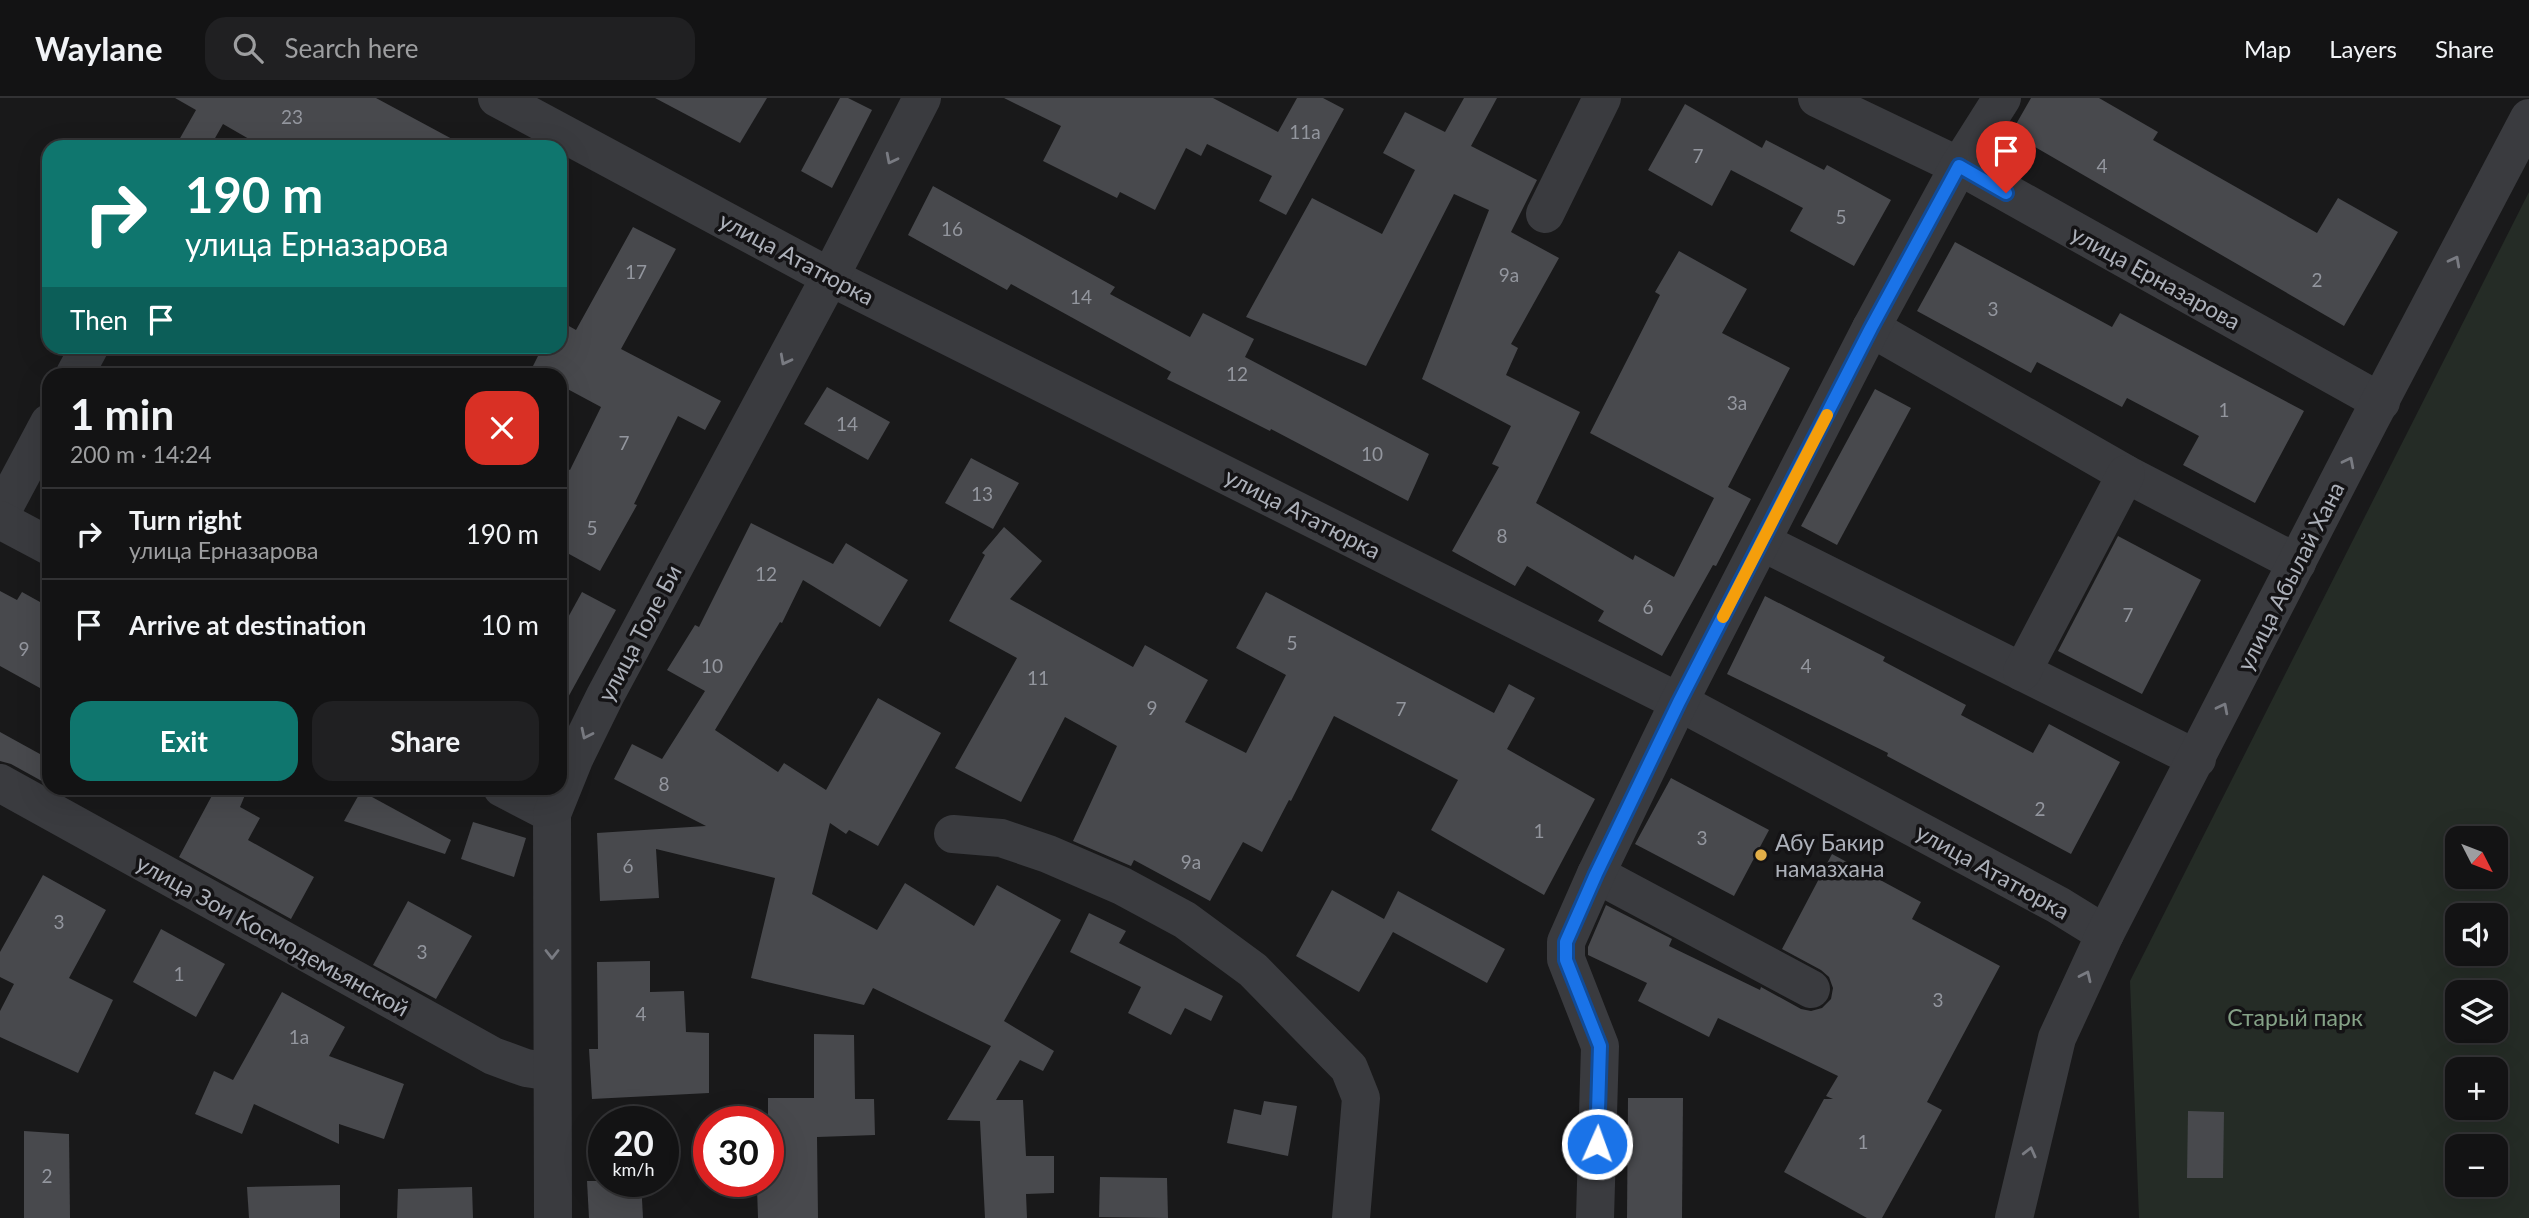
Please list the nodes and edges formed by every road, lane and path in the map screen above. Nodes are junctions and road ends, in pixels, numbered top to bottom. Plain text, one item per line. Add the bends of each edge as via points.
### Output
1 (498, 98) edge
2 (922, 98) edge
3 (1602, 98) edge
4 (1816, 98) edge
5 (2002, 98) edge
6 (2529, 118) edge
7 (1959, 166) junction
8 (1545, 214) dead end
9 (830, 276) junction
10 (1871, 328) junction
11 (2381, 402) junction
12 (42, 436) edge
13 (2126, 474) junction
14 (0, 514) edge
15 (0, 520) edge
16 (42, 542) edge
17 (1762, 542) junction
18 (2297, 564) junction
19 (2022, 672) junction
20 (1679, 702) junction
21 (2197, 759) junction
22 (567, 777) edge
23 (0, 783) edge
24 (515, 795) edge
25 (560, 795) edge
26 (552, 814) junction
27 (953, 834) dead end
28 (1596, 874) junction
29 (2105, 934) junction
30 (1811, 989) dead end
31 (552, 1072) junction
32 (552, 1218) edge
33 (1351, 1218) edge
34 (1595, 1218) edge
35 (2014, 1218) edge

1 - 9 street, улица Ататюрка
2 -> 9 street, улица Толе Би
3 - 8 street
4 - 7 street, улица Ерназарова
5 - 7 street
11 -> 6 street, улица Абылай Хана
7 - 10 street
7 - 11 street, улица Ерназарова
9 - 20 street, улица Ататюрка
9 -> 22 street, улица Толе Би via 605,696
10 - 13 street
10 - 17 street
18 -> 11 street, улица Абылай Хана
12 - 14 street
13 - 18 street
13 - 19 street
15 - 16 street
17 - 19 street
17 - 20 street
21 -> 18 street, улица Абылай Хана
19 - 21 street
20 - 28 street
20 - 29 street, улица Ататюрка
21 - 29 street, улица Абылай Хана
23 - 31 street, улица Зои Космодемьянской via 493,1056
24 - 26 street
25 -> 26 street, улица Толе Би
26 -> 31 street, улица Толе Би
27 - 33 street via 1001,838 1122,886 1185,920 1253,970 1349,1068 1361,1098
28 - 30 street
28 - 34 street via 1566,942 1566,960 1600,1046
35 -> 29 street, улица Абылай Хана via 2057,1038
31 - 32 street, улица Толе Би

